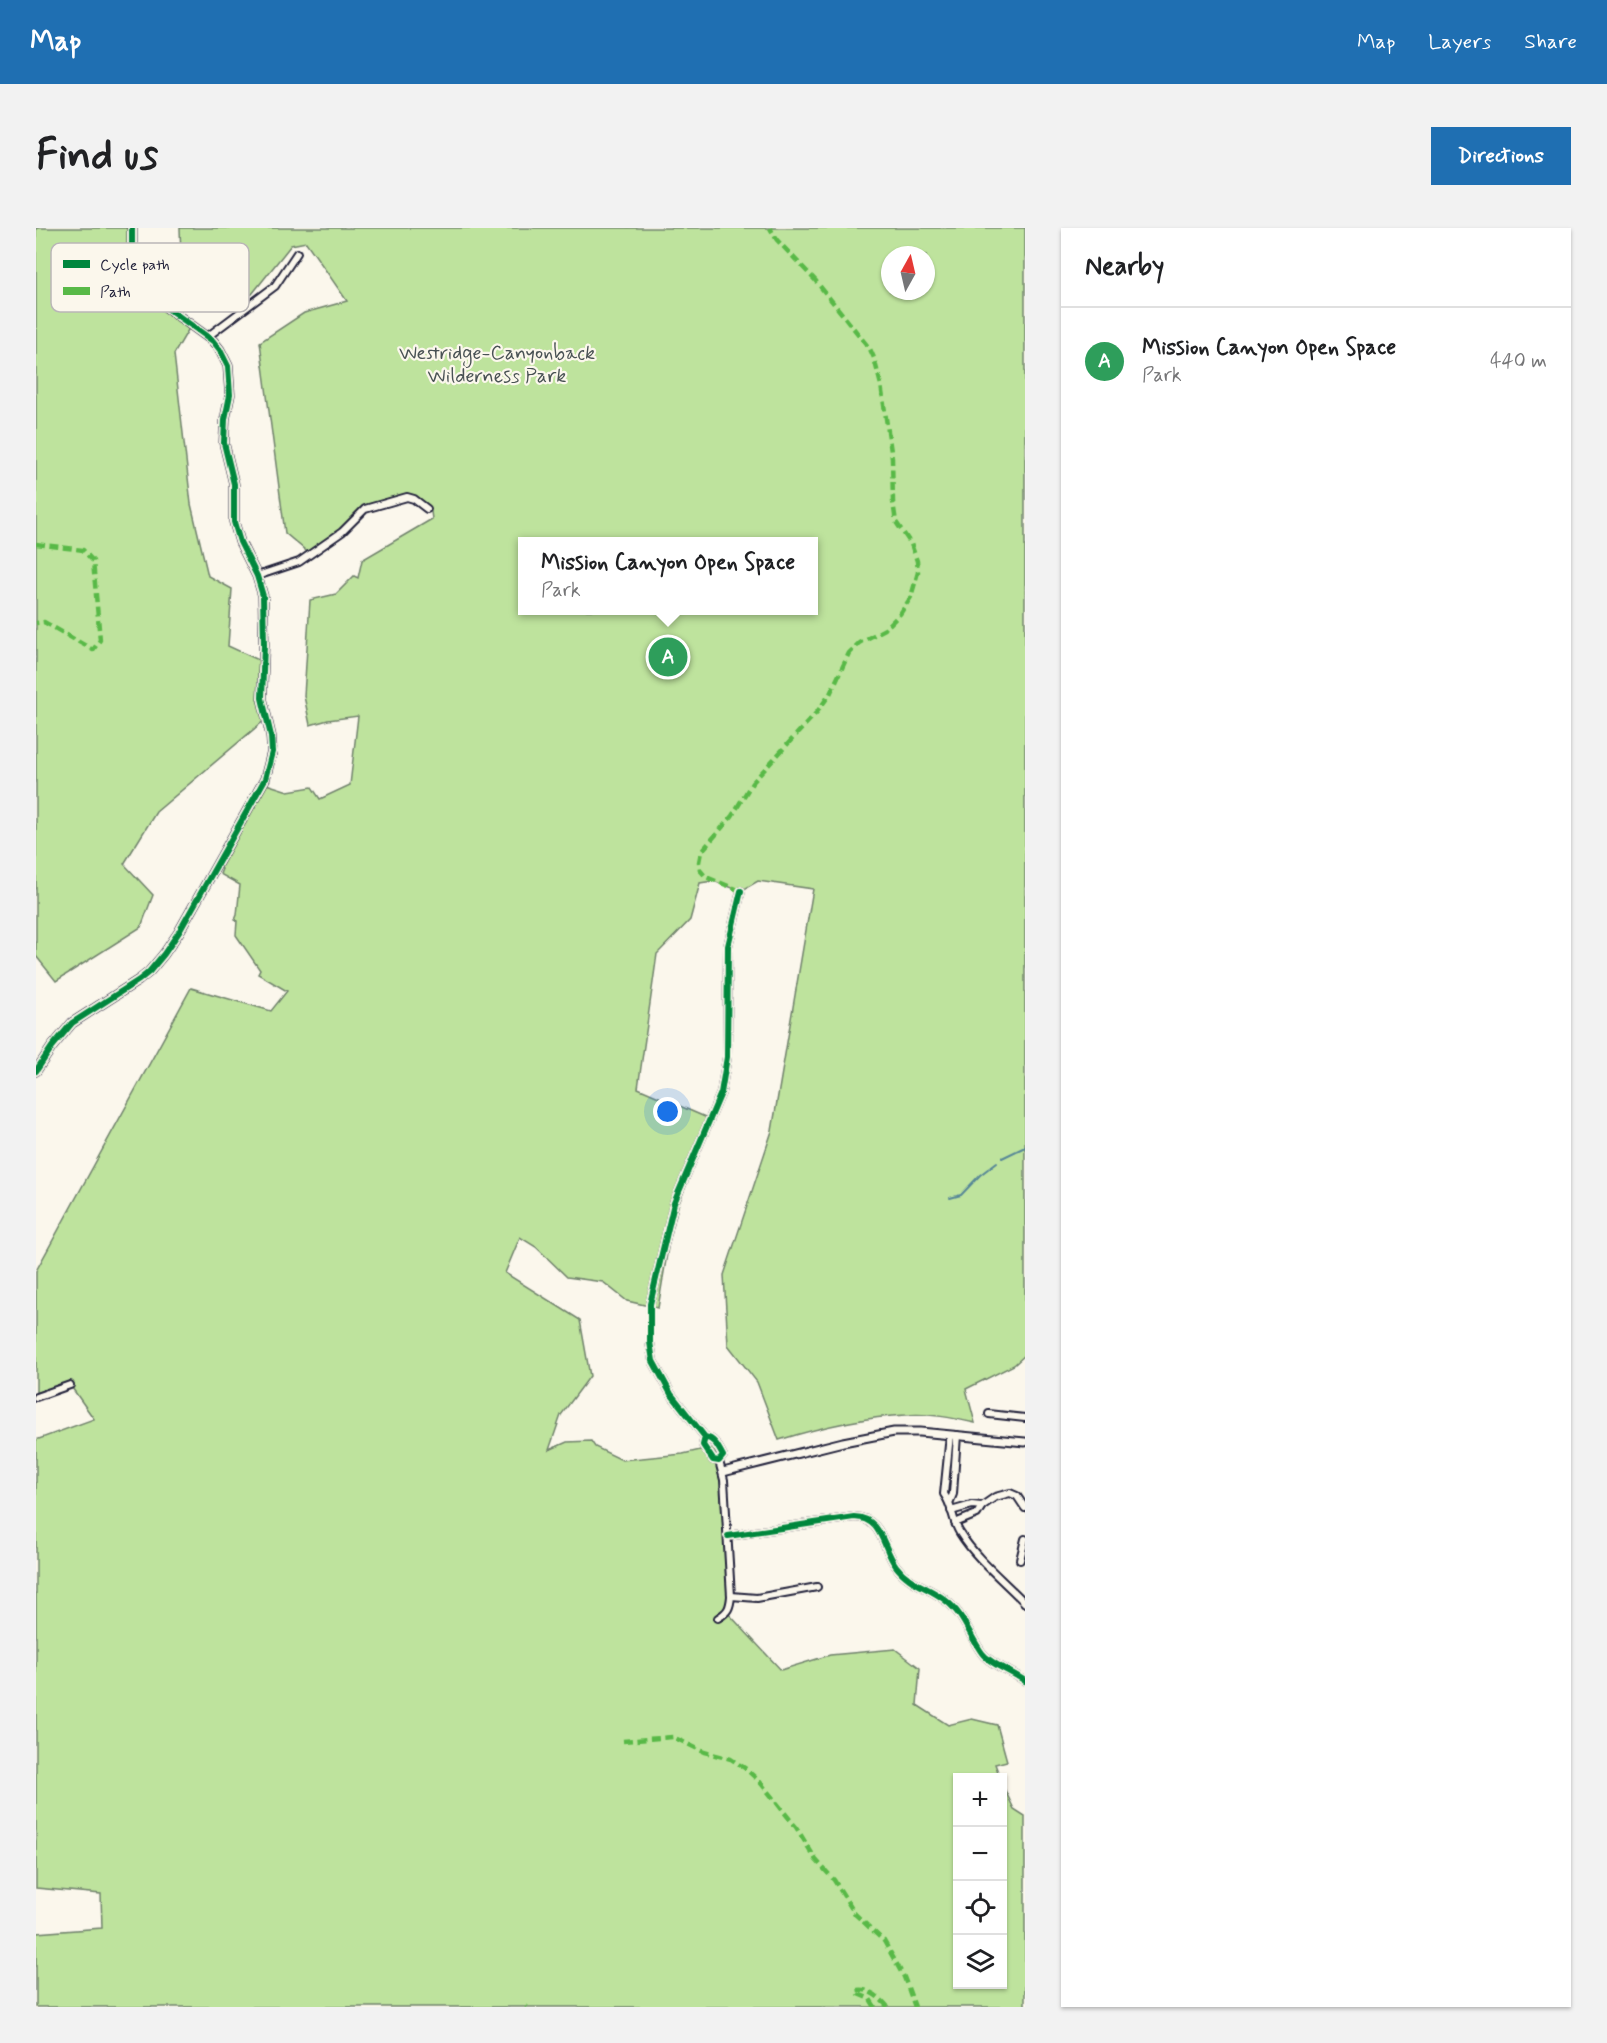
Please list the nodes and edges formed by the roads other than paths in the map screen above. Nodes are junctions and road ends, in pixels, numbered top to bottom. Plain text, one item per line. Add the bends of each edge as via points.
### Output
1 (297, 253) dead end
2 (249, 306) edge
3 (173, 312) edge
4 (240, 312) edge
5 (207, 337) junction
6 (427, 509) dead end
7 (257, 576) junction
8 (741, 891) dead end
9 (36, 1071) edge
10 (70, 1385) dead end
11 (36, 1396) edge
12 (989, 1414) dead end
13 (1025, 1417) edge
14 (954, 1435) junction
15 (705, 1437) junction
16 (1025, 1442) edge
17 (710, 1456) junction
18 (720, 1456) junction
19 (723, 1472) junction
20 (945, 1474) junction
21 (954, 1475) junction
22 (950, 1501) junction
23 (982, 1506) junction
24 (1025, 1508) edge
25 (951, 1511) junction
26 (955, 1523) junction
27 (728, 1536) junction
28 (1025, 1539) edge
29 (1020, 1560) dead end
30 (817, 1587) dead end
31 (731, 1596) junction
32 (1025, 1603) edge
33 (718, 1618) dead end
34 (1025, 1681) edge

1 - 2 street via 275,286
3 - 5 street
4 - 5 street
5 - 7 street via 228,366 230,395 224,443 234,484 234,522
6 - 7 street via 407,498 365,509 342,532 299,562
7 - 9 street via 263,604 262,698 272,752 265,779 164,954 139,980 72,1023
8 - 15 street via 728,946 727,1057 721,1093 674,1203 650,1304 653,1361 671,1394
10 - 11 street
12 - 13 street
14 - 16 street
14 - 19 street via 894,1432
14 - 20 street
14 - 21 street
15 - 17 street via 703,1445
15 - 18 street via 712,1439
17 - 18 street
17 - 18 street via 712,1460
18 - 19 street
19 - 27 street
20 - 21 street
20 - 22 street via 944,1494
21 - 22 street
22 - 25 street
23 - 24 street via 994,1497 1010,1493
23 - 25 street
23 - 26 street via 977,1514
25 - 26 street
26 - 32 street via 979,1558
27 - 31 street
27 - 34 street via 854,1517 868,1520 878,1528 905,1577 945,1600 959,1614 986,1656
28 - 29 street
30 - 31 street via 757,1598
31 - 33 street via 730,1608

